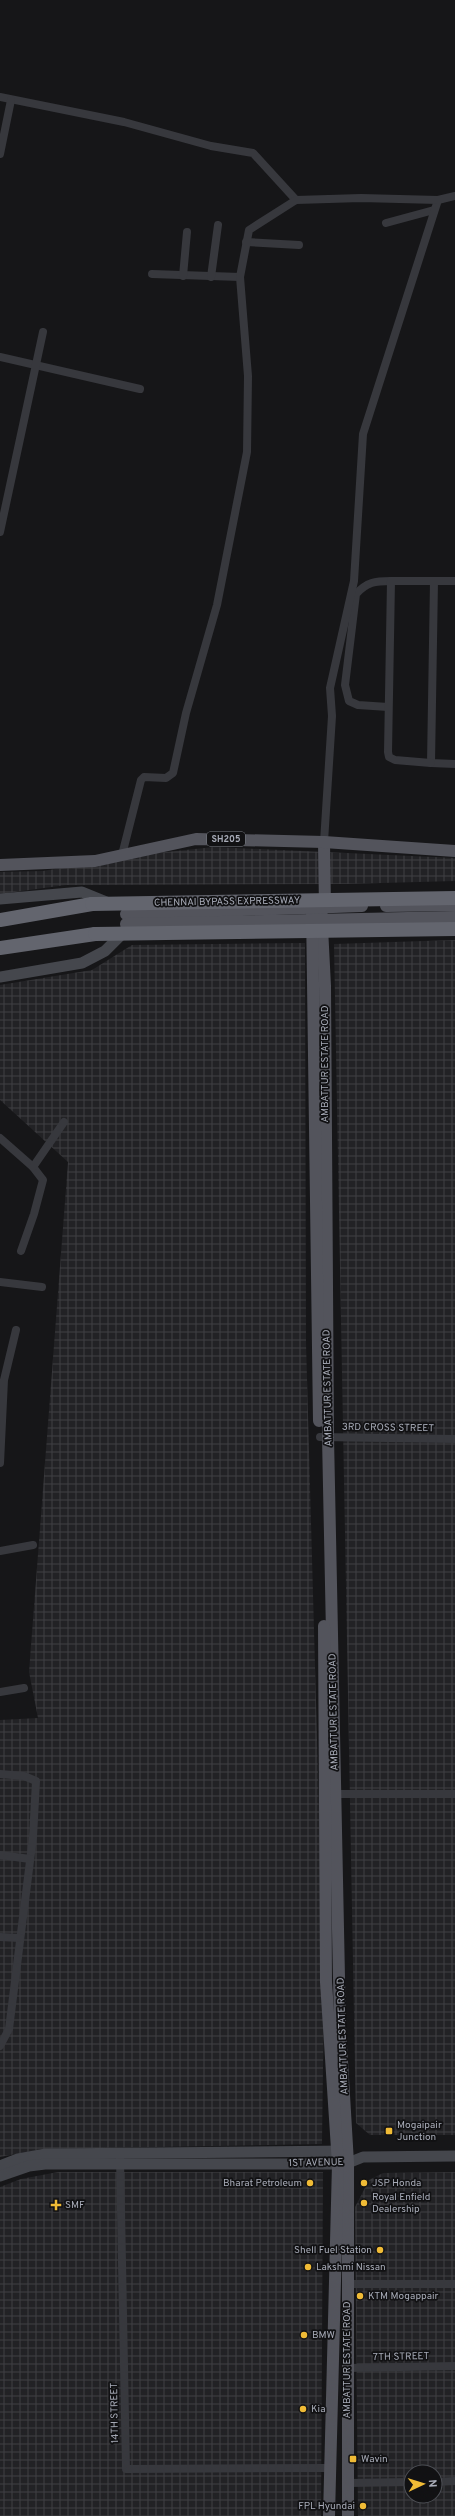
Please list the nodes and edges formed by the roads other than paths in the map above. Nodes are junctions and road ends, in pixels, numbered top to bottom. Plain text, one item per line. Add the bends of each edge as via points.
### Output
1 (0, 97) edge
2 (11, 100) junction
3 (0, 154) edge
4 (455, 196) edge
5 (296, 200) junction
6 (438, 200) junction
7 (434, 210) junction
8 (386, 223) dead end
9 (218, 225) dead end
10 (187, 232) dead end
11 (246, 242) junction
12 (299, 245) dead end
13 (152, 274) dead end
14 (183, 276) junction
15 (211, 277) junction
16 (240, 277) junction
17 (42, 332) dead end
18 (0, 357) edge
19 (34, 366) junction
20 (140, 390) dead end
21 (0, 532) edge
22 (455, 580) edge
23 (391, 581) junction
24 (434, 581) junction
25 (388, 707) junction
26 (431, 763) junction
27 (455, 764) edge
28 (324, 842) junction
29 (455, 851) edge
30 (122, 855) junction
31 (0, 865) edge
32 (455, 898) edge
33 (0, 899) edge
34 (455, 905) edge
35 (319, 913) junction
36 (455, 917) edge
37 (126, 919) junction
38 (0, 920) edge
39 (455, 929) edge
40 (0, 948) edge
41 (0, 977) edge
42 (64, 1122) dead end
43 (0, 1138) edge
44 (33, 1167) junction
45 (21, 1251) dead end
46 (0, 1282) edge
47 (42, 1287) dead end
48 (16, 1330) dead end
49 (324, 1437) junction
50 (455, 1439) edge
51 (1, 1450) edge
52 (0, 1463) edge
53 (32, 1545) dead end
54 (0, 1551) edge
55 (24, 1688) dead end
56 (0, 1692) edge
57 (0, 1774) edge
58 (324, 1794) junction
59 (336, 1794) junction
60 (455, 1794) edge
61 (0, 1855) edge
62 (30, 1859) junction
63 (0, 1936) edge
64 (20, 1938) junction
65 (3, 2034) edge
66 (0, 2046) edge
67 (455, 2156) edge
68 (342, 2157) junction
69 (120, 2158) junction
70 (0, 2166) edge
71 (0, 2176) edge
72 (347, 2284) junction
73 (455, 2284) edge
74 (455, 2366) edge
75 (347, 2368) junction
76 (329, 2468) junction
77 (403, 2482) edge
78 (443, 2482) edge
79 (455, 2482) edge
80 (348, 2483) junction
81 (329, 2516) edge
82 (348, 2516) edge

1 - 2 street
2 - 3 street
2 - 5 street via 124,122 210,146 253,153
4 - 6 street
5 - 6 street
5 - 11 street via 249,230
6 - 7 street
7 - 8 street
7 - 28 street via 363,434 354,581 330,688 332,716
9 - 15 street
10 - 14 street
11 - 12 street
11 - 16 street
13 - 14 street
14 - 15 street
15 - 16 street
16 - 30 street via 248,376 247,446 233,530 217,605 186,713 172,774 166,778 144,777 141,780
17 - 19 street
18 - 19 street
19 - 20 street
19 - 21 street
22 - 24 street
23 - 24 street
23 - 25 street
23 - 25 street via 375,581 365,585 356,594 345,685 349,701 358,705
24 - 26 street
25 - 26 street via 389,757 394,760
26 - 27 street
28 - 29 main road, SH205
28 - 30 main road, SH205 via 196,839
28 - 35 main road, AMBATTUR ESTATE ROAD
30 - 31 main road, SH205 via 95,861
32 - 38 highway, CHENNAI BYPASS EXPRESSWAY, bridge via 92,904
33 - 37 main road via 82,892 119,907
34 - 35 main road
35 - 36 main road
35 - 37 main road
35 - 49 main road, AMBATTUR ESTATE ROAD
37 - 41 main road via 125,933 106,951 82,963
39 - 40 highway, bridge via 95,934
42 - 44 street
43 - 44 street
44 - 45 street via 41,1176 43,1185
46 - 47 street
48 - 51 street via 4,1380
49 - 50 street, 3RD CROSS STREET
49 - 58 main road, AMBATTUR ESTATE ROAD
49 - 59 main road, AMBATTUR ESTATE ROAD
51 - 52 street
53 - 54 street
55 - 56 street
57 - 62 street via 24,1776 36,1781
58 - 59 street
58 - 68 main road, AMBATTUR ESTATE ROAD via 326,1982
59 - 60 street
59 - 68 main road, AMBATTUR ESTATE ROAD
61 - 62 street
62 - 64 street
63 - 64 street
64 - 65 street
65 - 66 street
67 - 68 main road, 1ST AVENUE
68 - 69 main road, 1ST AVENUE
68 - 72 main road, AMBATTUR ESTATE ROAD
68 - 76 main road, AMBATTUR ESTATE ROAD
69 - 70 main road, 1ST AVENUE via 46,2154 18,2159
69 - 71 main road, 1ST AVENUE via 29,2166
69 - 76 street, 14TH STREET via 126,2469
72 - 73 street
72 - 75 main road, AMBATTUR ESTATE ROAD
74 - 75 street, 7TH STREET
75 - 80 main road, AMBATTUR ESTATE ROAD
76 - 81 main road, AMBATTUR ESTATE ROAD
77 - 80 street
78 - 79 street
80 - 82 main road, AMBATTUR ESTATE ROAD

